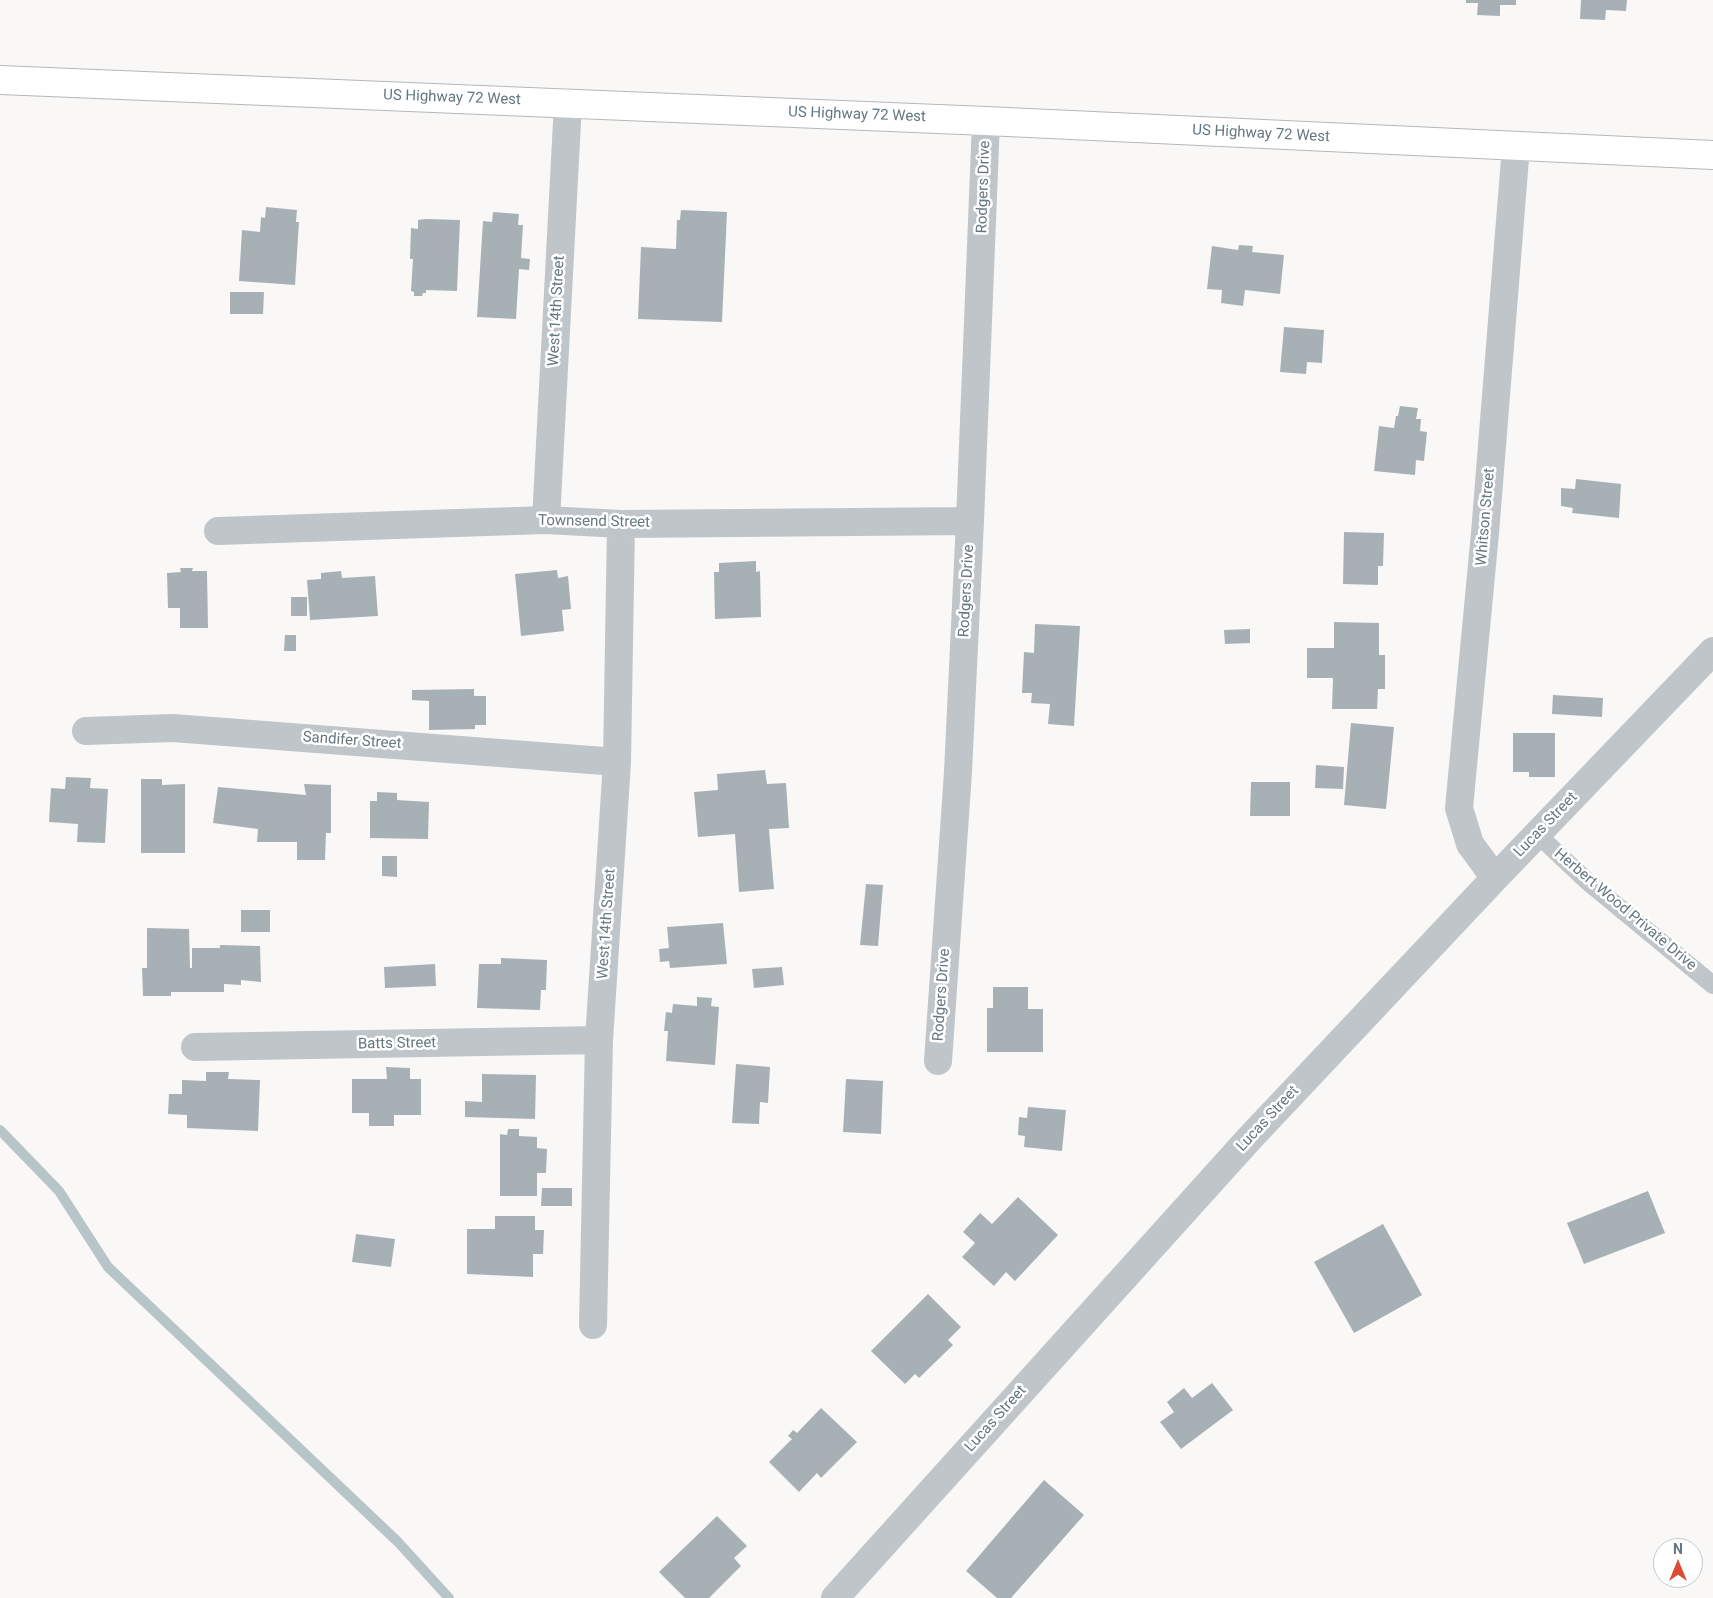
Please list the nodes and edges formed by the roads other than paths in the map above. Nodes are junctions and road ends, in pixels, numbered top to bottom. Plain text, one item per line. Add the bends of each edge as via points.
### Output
1 (0, 80) edge
2 (568, 103) junction
3 (986, 121) junction
4 (1516, 146) junction
5 (1713, 155) edge
6 (546, 520) junction
7 (970, 521) junction
8 (622, 524) junction
9 (218, 531) dead end
10 (1713, 650) edge
11 (86, 731) dead end
12 (617, 762) junction
13 (1537, 834) junction
14 (1495, 878) junction
15 (1713, 985) edge
16 (600, 1040) junction
17 (195, 1047) dead end
18 (938, 1061) dead end
19 (593, 1325) dead end
20 (835, 1598) edge

1 - 2 highway, US Highway 72 West
2 - 3 highway, US Highway 72 West
2 - 6 street, West 14th Street
3 - 4 highway, US Highway 72 West
3 - 7 street, Rodgers Drive
4 - 5 highway, US Highway 72 West
4 - 14 street, Whitson Street via 1459,808 1470,844
6 - 8 street, Townsend Street
6 - 9 street, Townsend Street
7 - 8 street, Townsend Street
7 - 18 street, Rodgers Drive via 958,772
8 - 12 street, West 14th Street
10 - 13 street, Lucas Street
11 - 12 street, Sandifer Street via 173,728
12 - 16 street, West 14th Street
13 - 14 street, Lucas Street
13 - 15 lane, Herbert Wood Private Drive via 1587,881
14 - 20 street, Lucas Street via 1249,1139
16 - 17 street, Batts Street
16 - 19 street, West 14th Street

